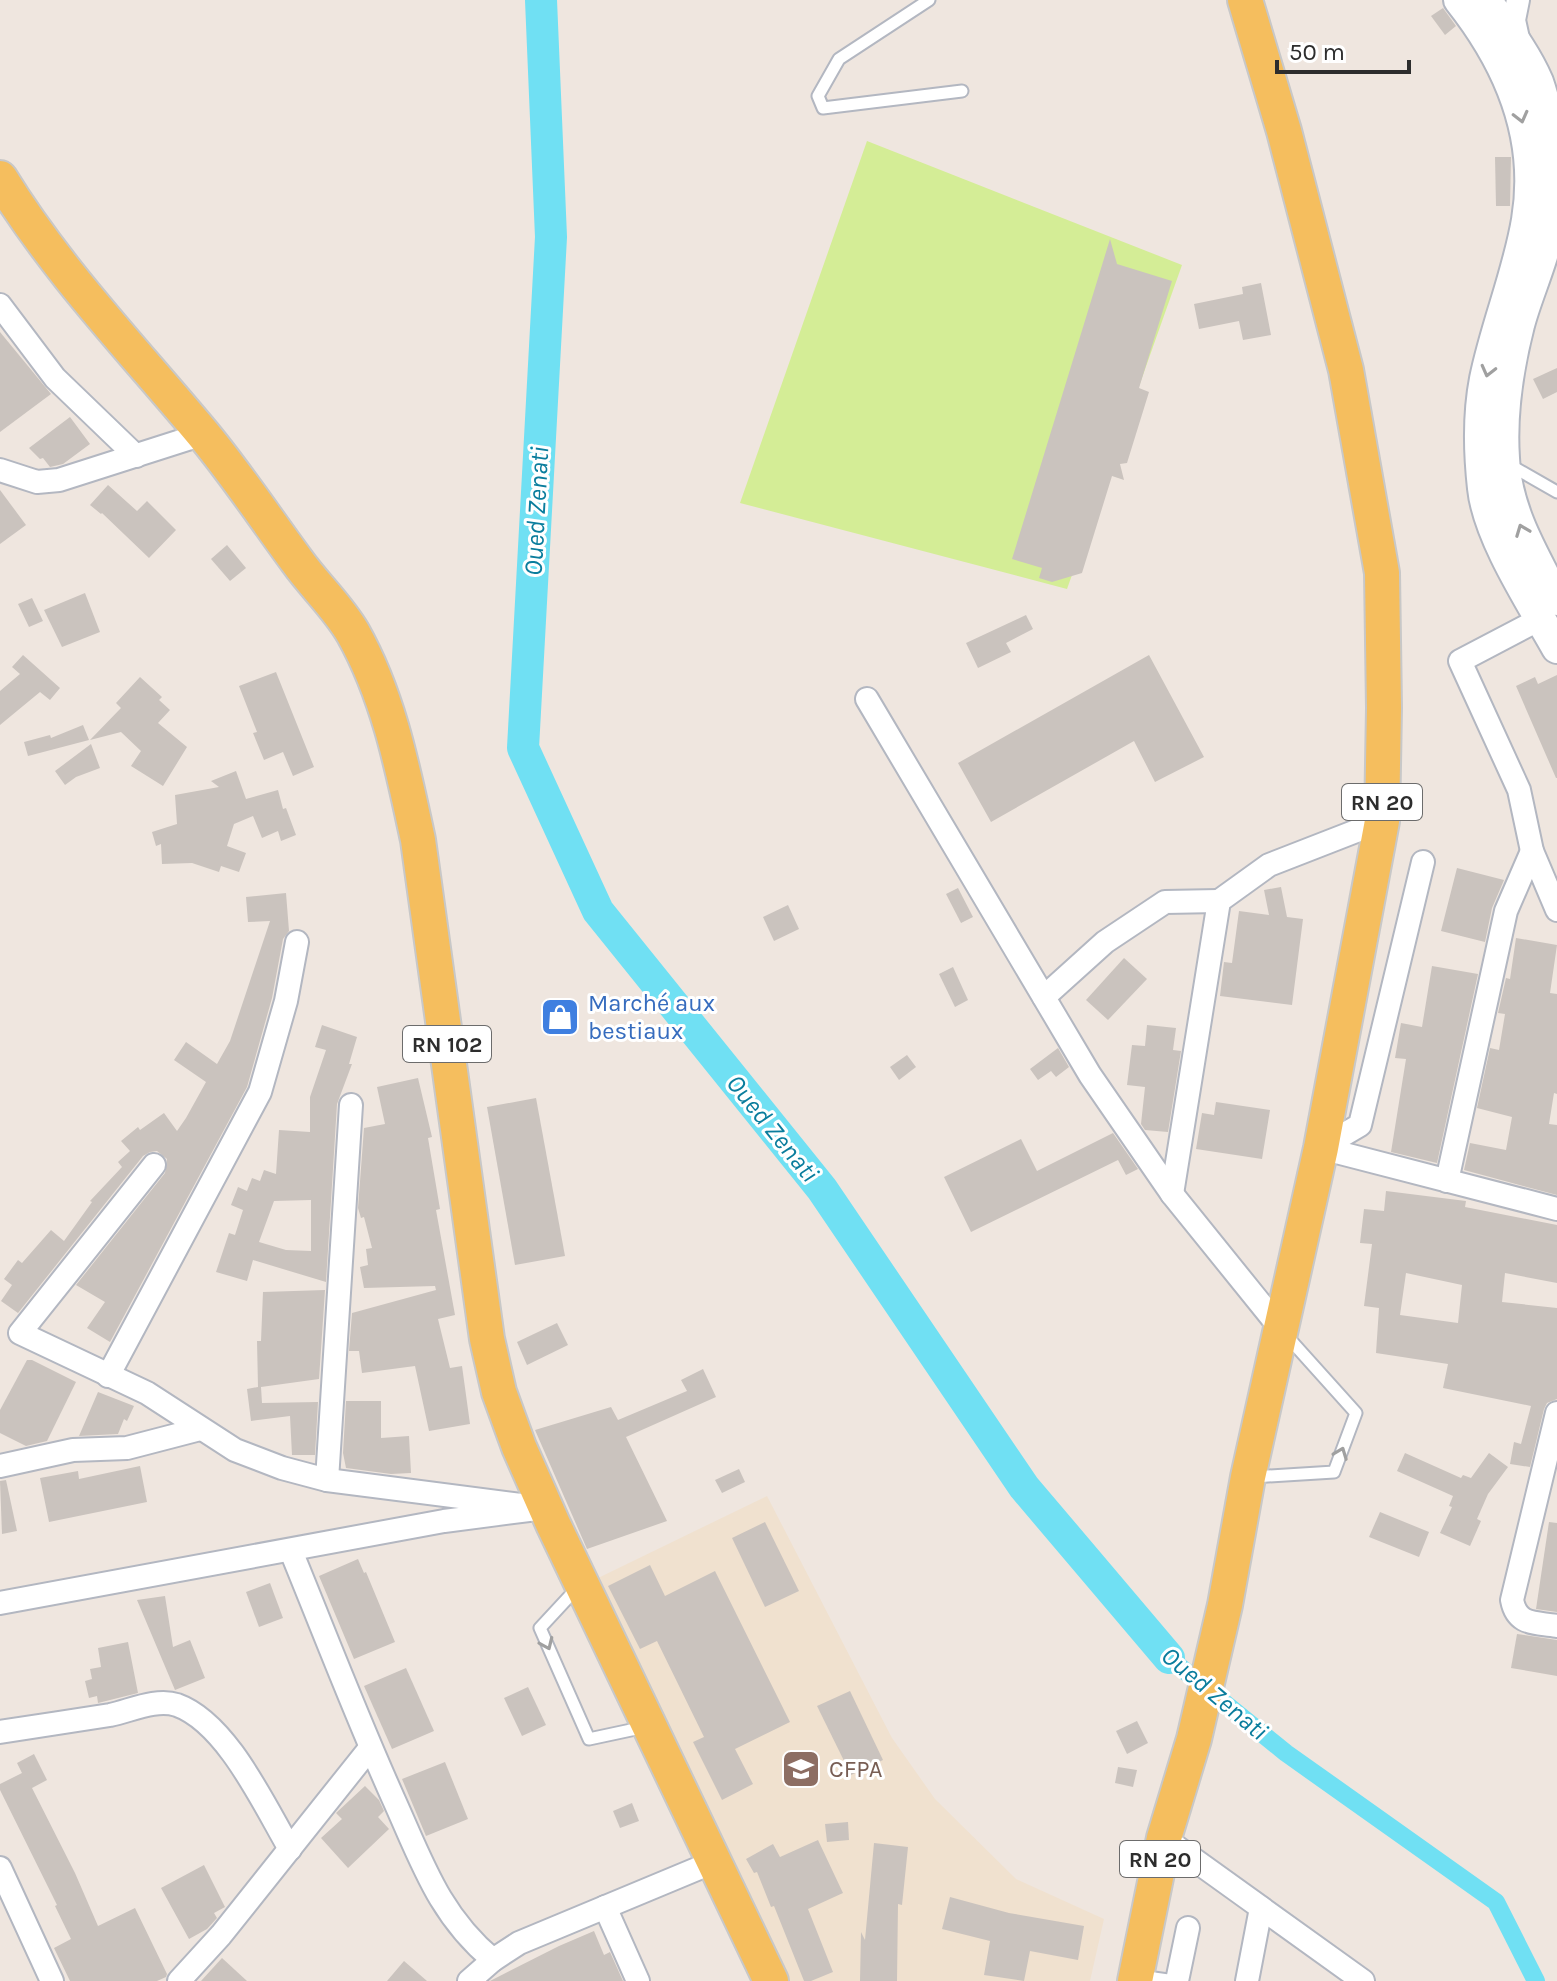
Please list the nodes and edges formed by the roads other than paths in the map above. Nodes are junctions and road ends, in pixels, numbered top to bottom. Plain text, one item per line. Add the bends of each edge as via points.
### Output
1 (929, 0) edge
2 (1245, 0) edge
3 (1459, 0) edge
4 (1486, 0) edge
5 (1518, 0) edge
6 (1521, 48) junction
7 (962, 91) dead end
8 (0, 178) edge
9 (1556, 182) edge
10 (0, 305) edge
11 (203, 434) junction
12 (136, 456) junction
13 (1504, 461) junction
14 (0, 470) edge
15 (1557, 492) edge
16 (1549, 609) edge
17 (1557, 648) edge
18 (867, 699) dead end
19 (1382, 821) junction
20 (1532, 851) junction
21 (1423, 862) dead end
22 (1219, 901) junction
23 (1557, 910) edge
24 (297, 942) dead end
25 (1044, 997) junction
26 (351, 1105) dead end
27 (1321, 1148) junction
28 (154, 1165) dead end
29 (1447, 1181) junction
30 (1172, 1194) junction
31 (1557, 1209) edge
32 (1281, 1329) junction
33 (108, 1376) junction
34 (1557, 1413) edge
35 (200, 1429) junction
36 (0, 1466) edge
37 (1248, 1477) junction
38 (327, 1480) junction
39 (545, 1508) junction
40 (291, 1551) junction
41 (581, 1584) junction
42 (0, 1603) edge
43 (1557, 1626) edge
44 (650, 1726) junction
45 (0, 1732) edge
46 (370, 1748) junction
47 (1164, 1838) junction
48 (290, 1849) junction
49 (716, 1861) junction
50 (0, 1868) edge
51 (605, 1907) junction
52 (1261, 1908) junction
53 (1188, 1928) dead end
54 (483, 1973) edge
55 (1135, 1978) edge
56 (52, 1981) edge
57 (179, 1981) edge
58 (638, 1981) edge
59 (771, 1981) edge
60 (1176, 1981) edge
61 (1247, 1981) edge
62 (1363, 1981) edge

1 - 7 lane via 839,59 818,96 823,108
2 - 19 main road, RN 20 via 1346,370 1382,573
3 -> 16 main road via 1502,62 1528,148 1527,218 1485,379 1479,437 1483,493 1496,534
4 - 6 main road
5 - 6 street via 1514,20
6 - 9 main road via 1551,124
8 - 11 main road, RN 102 via 54,258
9 - 13 main road via 1544,252 1519,325 1503,413
10 - 12 street via 55,378
11 - 12 street
11 - 39 main road, RN 102 via 352,632 380,691 418,840 487,1339 499,1392
12 - 14 street via 59,480 37,482
13 - 15 lane
16 -> 13 main road via 1511,501
16 - 17 main road
16 - 20 street via 1460,661 1519,790
18 - 25 street
19 - 22 street via 1269,865
19 - 27 main road, RN 20
20 - 23 street
20 - 29 street via 1506,911
21 - 27 street via 1360,1125
22 - 25 street via 1165,902 1105,942
22 - 30 street
24 - 33 street via 260,1092
25 - 30 street
26 - 38 street
27 - 29 street
27 - 32 main road, RN 20
28 - 33 street via 20,1333
29 - 31 street
30 - 32 street
32 - 37 main road, RN 20
37 -> 32 lane via 1334,1472 1356,1413
33 - 35 street via 147,1393
34 - 43 street via 1512,1600 1522,1620
35 - 36 street via 127,1448 73,1450
35 - 38 street via 235,1450
37 - 47 main road, RN 20 via 1194,1739
38 - 39 street
39 - 40 street via 444,1521
39 - 41 main road, RN 102
40 - 42 street
40 - 46 street
41 - 44 main road, RN 102
41 -> 44 lane via 540,1628 589,1739
44 - 49 main road, RN 102
45 - 48 street via 175,1704 219,1737
46 - 48 street
46 - 54 street via 433,1887 470,1940
47 - 52 street
47 - 55 main road, RN 20
48 - 57 street
49 - 51 street
49 - 59 main road, RN 102
50 - 56 street
51 - 54 street via 519,1943
51 - 58 street
52 - 61 street
52 - 62 street
53 - 60 street
55 - 60 lane

